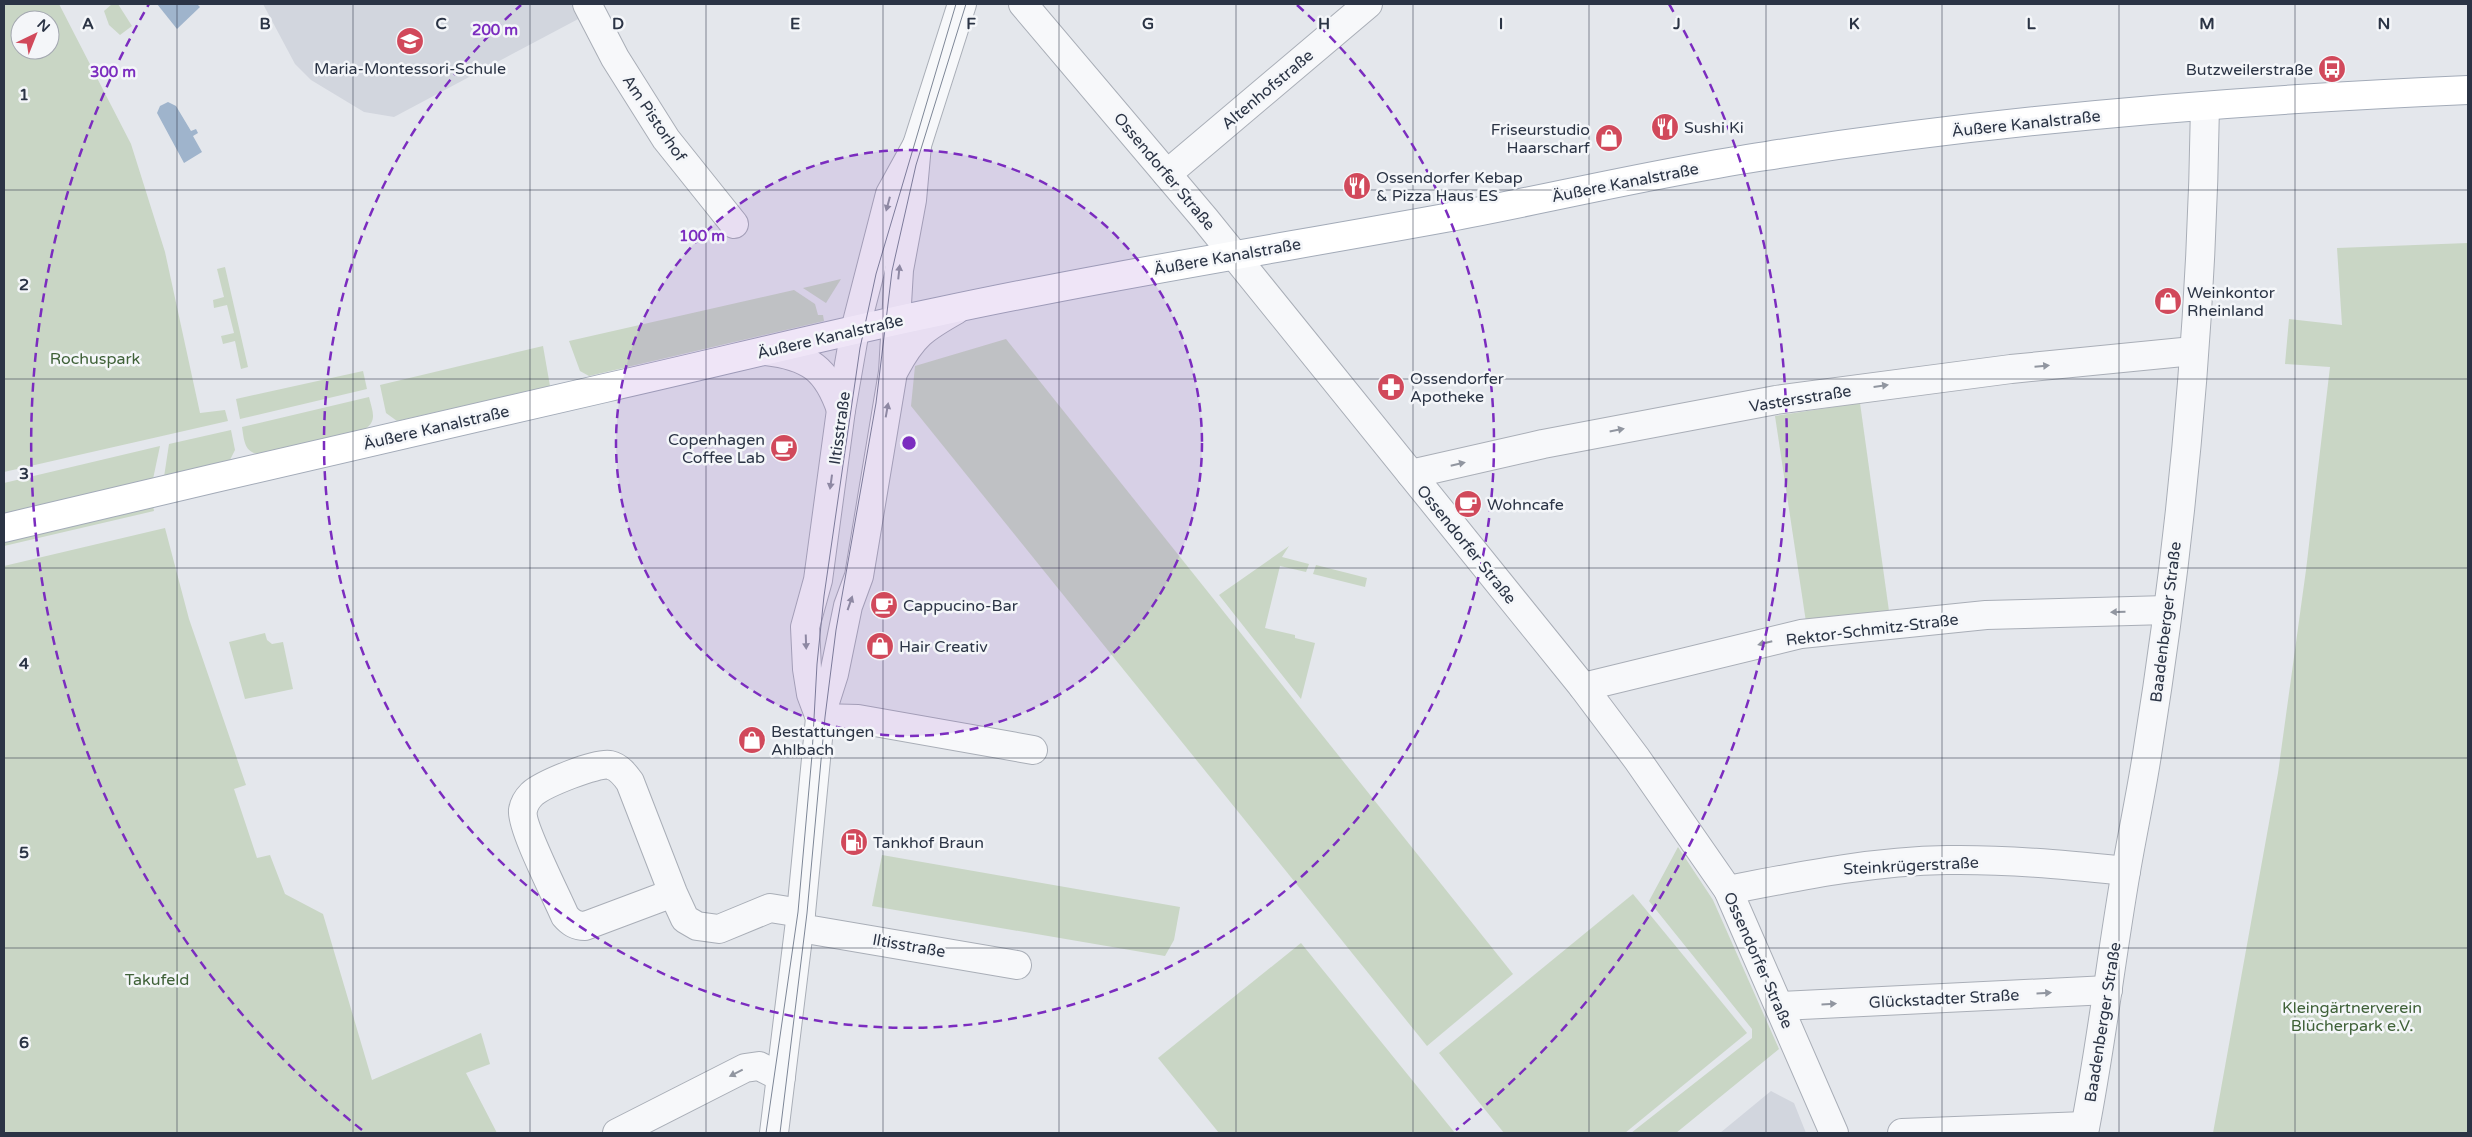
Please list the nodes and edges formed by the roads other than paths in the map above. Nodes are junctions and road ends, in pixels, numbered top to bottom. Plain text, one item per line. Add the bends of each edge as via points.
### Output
1 (587, 4) edge
2 (962, 4) edge
3 (1023, 4) edge
4 (1368, 4) edge
5 (2468, 90) edge
6 (2205, 106) junction
7 (917, 145) junction
8 (1167, 174) junction
9 (734, 224) dead end
10 (1234, 255) junction
11 (964, 306) junction
12 (897, 321) junction
13 (855, 330) junction
14 (766, 351) junction
15 (2194, 352) junction
16 (893, 372) junction
17 (841, 410) junction
18 (1411, 474) junction
19 (4, 528) edge
20 (2167, 610) junction
21 (1582, 687) junction
22 (820, 718) junction
23 (1033, 750) dead end
24 (2126, 871) junction
25 (1728, 890) junction
26 (673, 893) junction
27 (801, 920) junction
28 (1017, 965) dead end
29 (2108, 990) junction
30 (1780, 1006) junction
31 (781, 1077) junction
32 (2084, 1130) edge
33 (616, 1133) edge
34 (774, 1133) edge
35 (1834, 1133) edge
36 (1902, 1133) edge

1 - 9 street, Am Pistorhof via 615,58 666,139
2 - 7 street, Iltisstraße
3 - 8 street, Ossendorfer Straße
4 - 8 street, Altenhofstraße
5 - 6 main road, Äußere Kanalstraße via 2310,97
6 - 10 main road, Äußere Kanalstraße via 1954,130 1767,155 1451,217
6 - 15 street, Baadenberger Straße via 2201,257
12 -> 7 street, Iltisstraße via 899,270 912,200
7 -> 13 street, Iltisstraße via 890,194
8 - 10 street, Ossendorfer Straße
10 - 11 main road, Äußere Kanalstraße
10 - 18 street, Ossendorfer Straße
11 - 12 main road, Äußere Kanalstraße
11 - 16 street via 932,323 913,338
12 - 13 main road, Äußere Kanalstraße
12 - 16 street, Iltisstraße
13 - 14 main road, Äußere Kanalstraße
13 - 17 street, Iltisstraße
14 - 17 street via 785,353 809,362 831,383
14 - 19 main road, Äußere Kanalstraße via 384,437
18 -> 15 street, Vastersstraße via 1543,444 1776,400 2011,369
15 - 20 street, Baadenberger Straße
22 -> 16 street, Iltisstraße via 834,674 848,606 859,576
17 -> 22 street, Iltisstraße via 818,580 805,627 810,694
18 - 21 street, Ossendorfer Straße
20 -> 21 street, Rektor-Schmitz-Straße via 1986,615 1801,634
20 - 24 street, Baadenberger Straße via 2148,749
21 - 25 street, Ossendorfer Straße via 1637,759
22 - 23 street via 858,719
22 - 27 street, Iltisstraße
24 - 25 street, Steinkrügerstraße via 2028,861 1946,860 1832,870
24 - 29 street, Baadenberger Straße
25 - 30 street, Ossendorfer Straße
26 - 26 street via 630,782 619,769 599,764 533,793 526,801 522,819 570,922 585,926
26 - 27 street via 686,919 697,926 719,929 770,908
27 - 28 street, Iltisstraße
27 - 31 street, Iltisstraße
30 -> 29 street, Glückstadter Straße
29 - 32 street, Baadenberger Straße
30 - 35 street, Ossendorfer Straße
31 -> 33 street via 759,1066 745,1068
31 - 34 street, Iltisstraße
32 - 36 street

